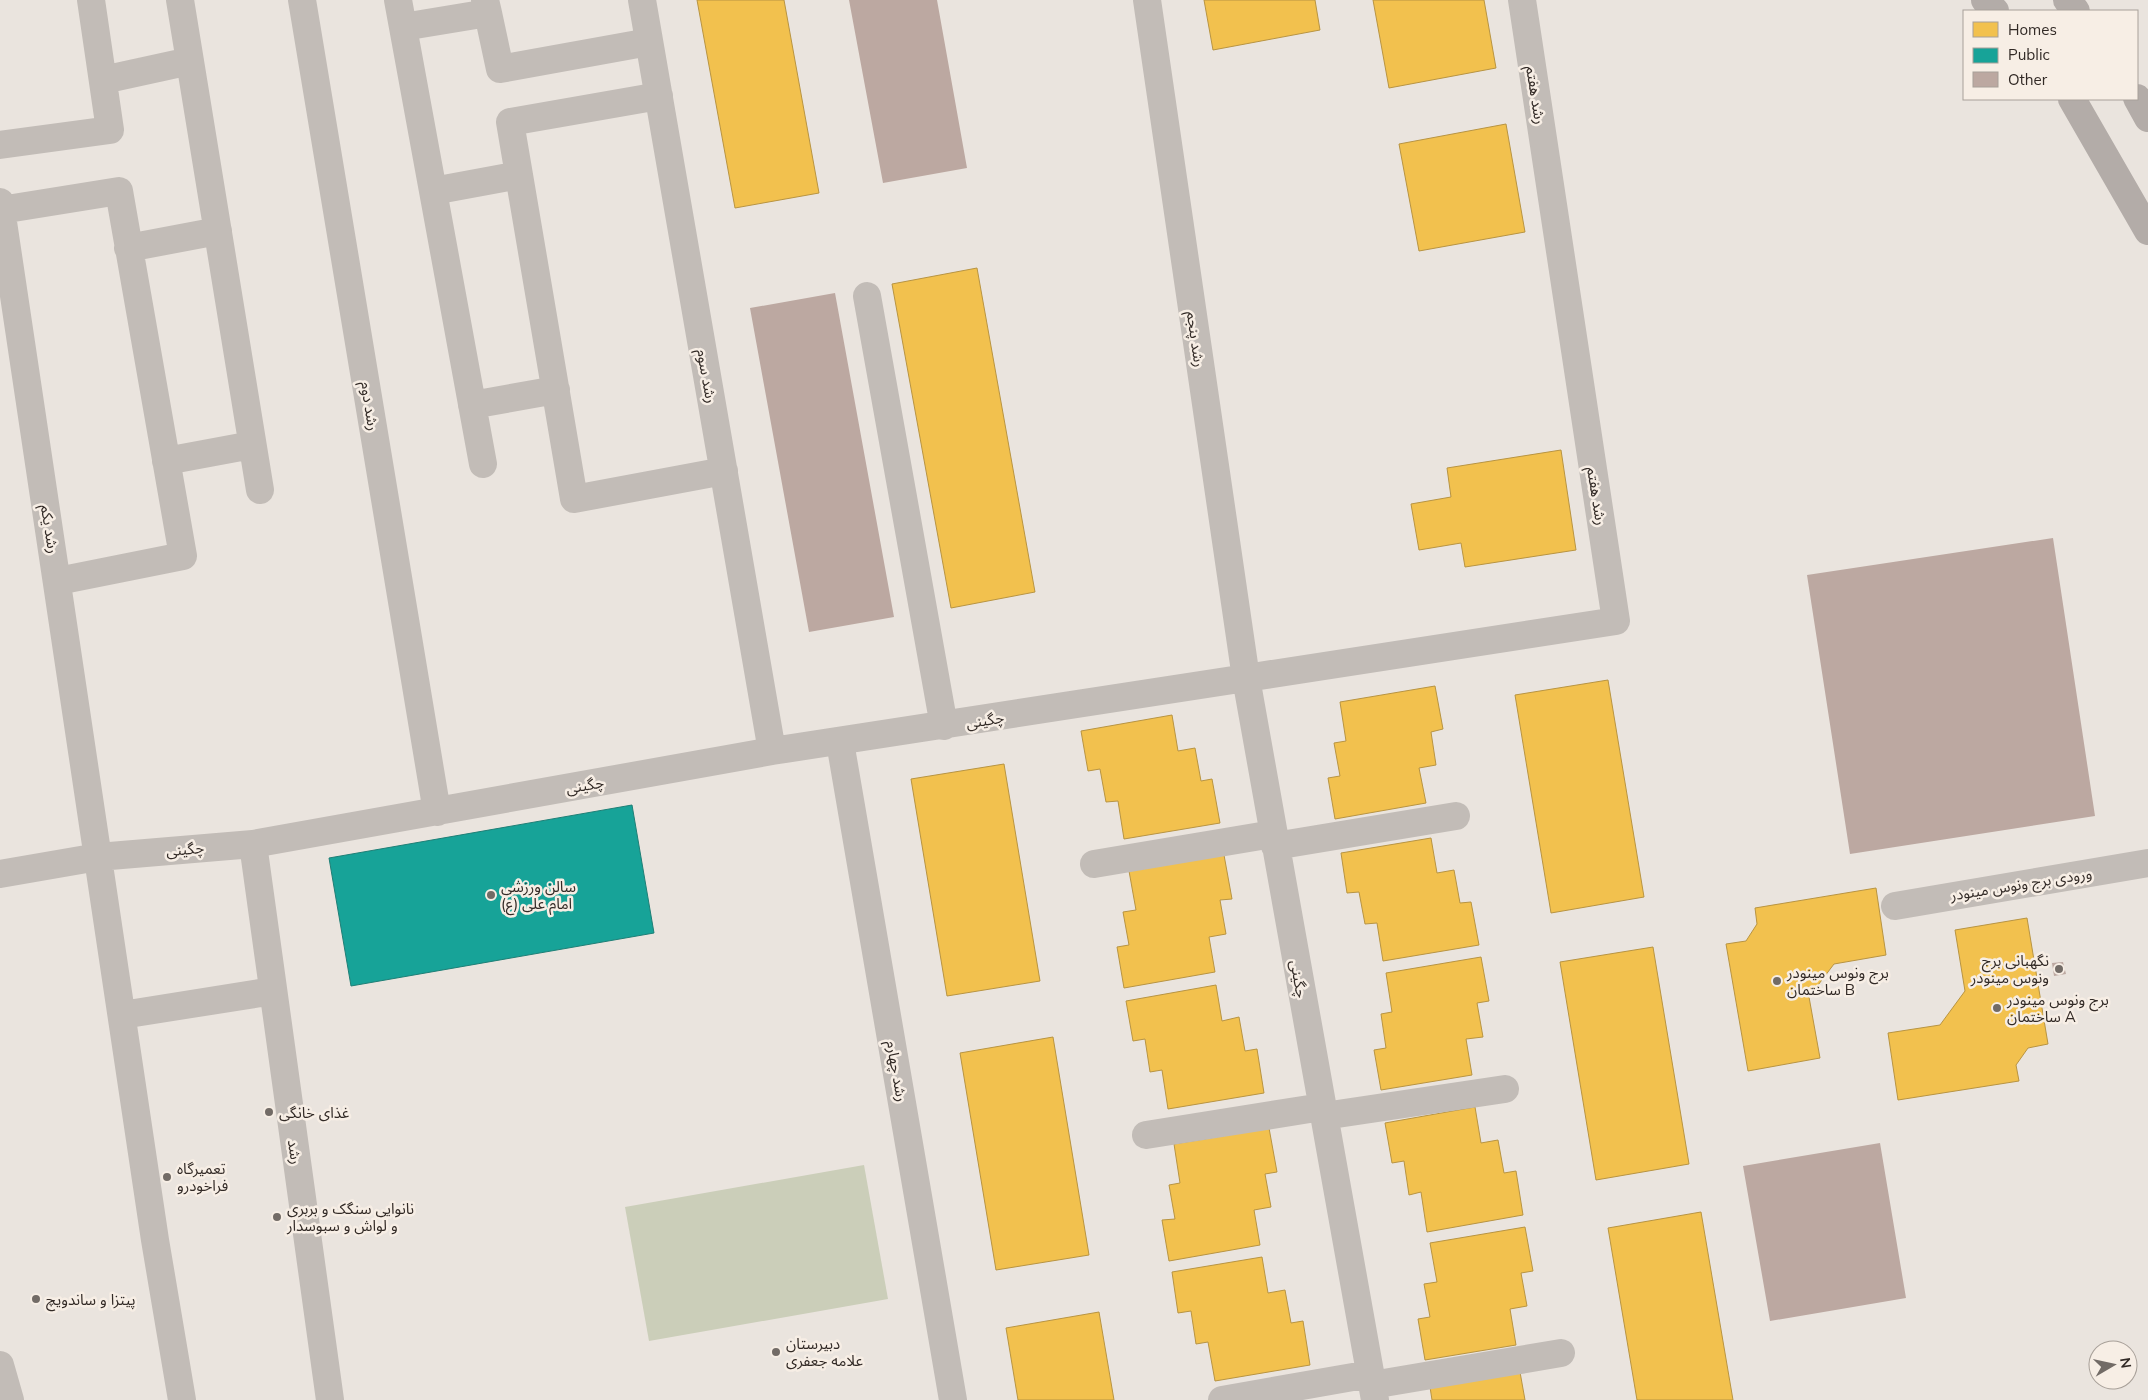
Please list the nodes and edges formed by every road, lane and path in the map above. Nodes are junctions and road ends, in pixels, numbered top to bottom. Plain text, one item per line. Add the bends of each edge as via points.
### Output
1 (91, 0) edge
2 (180, 0) edge
3 (302, 0) edge
4 (398, 0) edge
5 (642, 0) edge
6 (1147, 0) edge
7 (1522, 0) edge
8 (1985, 0) edge
9 (2067, 0) edge
10 (487, 7) edge
11 (1994, 10) edge
12 (2075, 10) edge
13 (403, 27) junction
14 (649, 42) junction
15 (190, 61) junction
16 (104, 80) junction
17 (659, 96) junction
18 (2073, 100) edge
19 (2138, 100) edge
20 (2148, 118) edge
21 (0, 145) edge
22 (519, 174) junction
23 (433, 191) junction
24 (1, 206) edge
25 (218, 231) junction
26 (2148, 231) edge
27 (128, 248) junction
28 (867, 296) dead end
29 (556, 390) junction
30 (472, 405) junction
31 (252, 445) junction
32 (166, 461) junction
33 (483, 464) dead end
34 (724, 471) junction
35 (260, 490) dead end
36 (58, 581) junction
37 (1246, 678) junction
38 (944, 726) junction
39 (840, 742) junction
40 (772, 751) junction
41 (437, 812) junction
42 (1456, 816) dead end
43 (1274, 840) junction
44 (253, 844) junction
45 (98, 857) junction
46 (2148, 863) edge
47 (1094, 864) dead end
48 (0, 874) edge
49 (1895, 906) dead end
50 (273, 991) junction
51 (122, 1015) junction
52 (1504, 1088) dead end
53 (1323, 1112) junction
54 (1146, 1135) dead end
55 (1561, 1353) dead end
56 (0, 1365) edge
57 (1372, 1386) edge
58 (10, 1400) edge
59 (182, 1400) edge
60 (330, 1400) edge
61 (953, 1400) edge
62 (1222, 1400) edge

1 - 16 street
2 - 15 street
3 - 41 street, رشد دوم
4 - 13 street
5 - 14 street, رشد سوم
6 - 37 street, رشد پنجم
7 - 37 street, رشد هفتم via 1616,621
8 - 11 main road
9 - 12 main road
10 - 13 street
10 - 14 street via 500,70
13 - 23 street
14 - 17 street, رشد سوم
15 - 16 street
15 - 25 street
16 - 21 street via 110,130
17 - 22 street via 510,122
17 - 34 street, رشد سوم
18 - 26 main road
19 - 20 main road
22 - 23 street
22 - 29 street
23 - 30 street
24 - 27 street via 119,191
24 - 36 street, رشد یکم
25 - 27 street
25 - 31 street
27 - 32 street
28 - 38 street
29 - 30 street
29 - 34 street via 574,500
30 - 33 street
31 - 32 street
31 - 35 street
32 - 36 street via 183,556
34 - 40 street, رشد سوم
36 - 45 street, رشد یکم
37 - 38 street, چگینی
37 - 43 street, چگینی
38 - 39 street, چگینی
39 - 40 street, چگینی
39 - 61 street, رشد چهارم
40 - 41 street, چگینی
41 - 44 street, چگینی
42 - 43 street
43 - 47 street
43 - 53 street, چگینی
44 - 45 street, چگینی
44 - 50 street, رشد
45 - 48 street, چگینی
45 - 51 street, رشد یکم
46 - 49 street, ورودی برج ونوس مینودر
50 - 51 street
50 - 60 street, رشد
51 - 59 street, رشد یکم
52 - 53 street
53 - 54 street
53 - 57 street, چگینی
55 - 57 street
56 - 58 street
57 - 62 street

